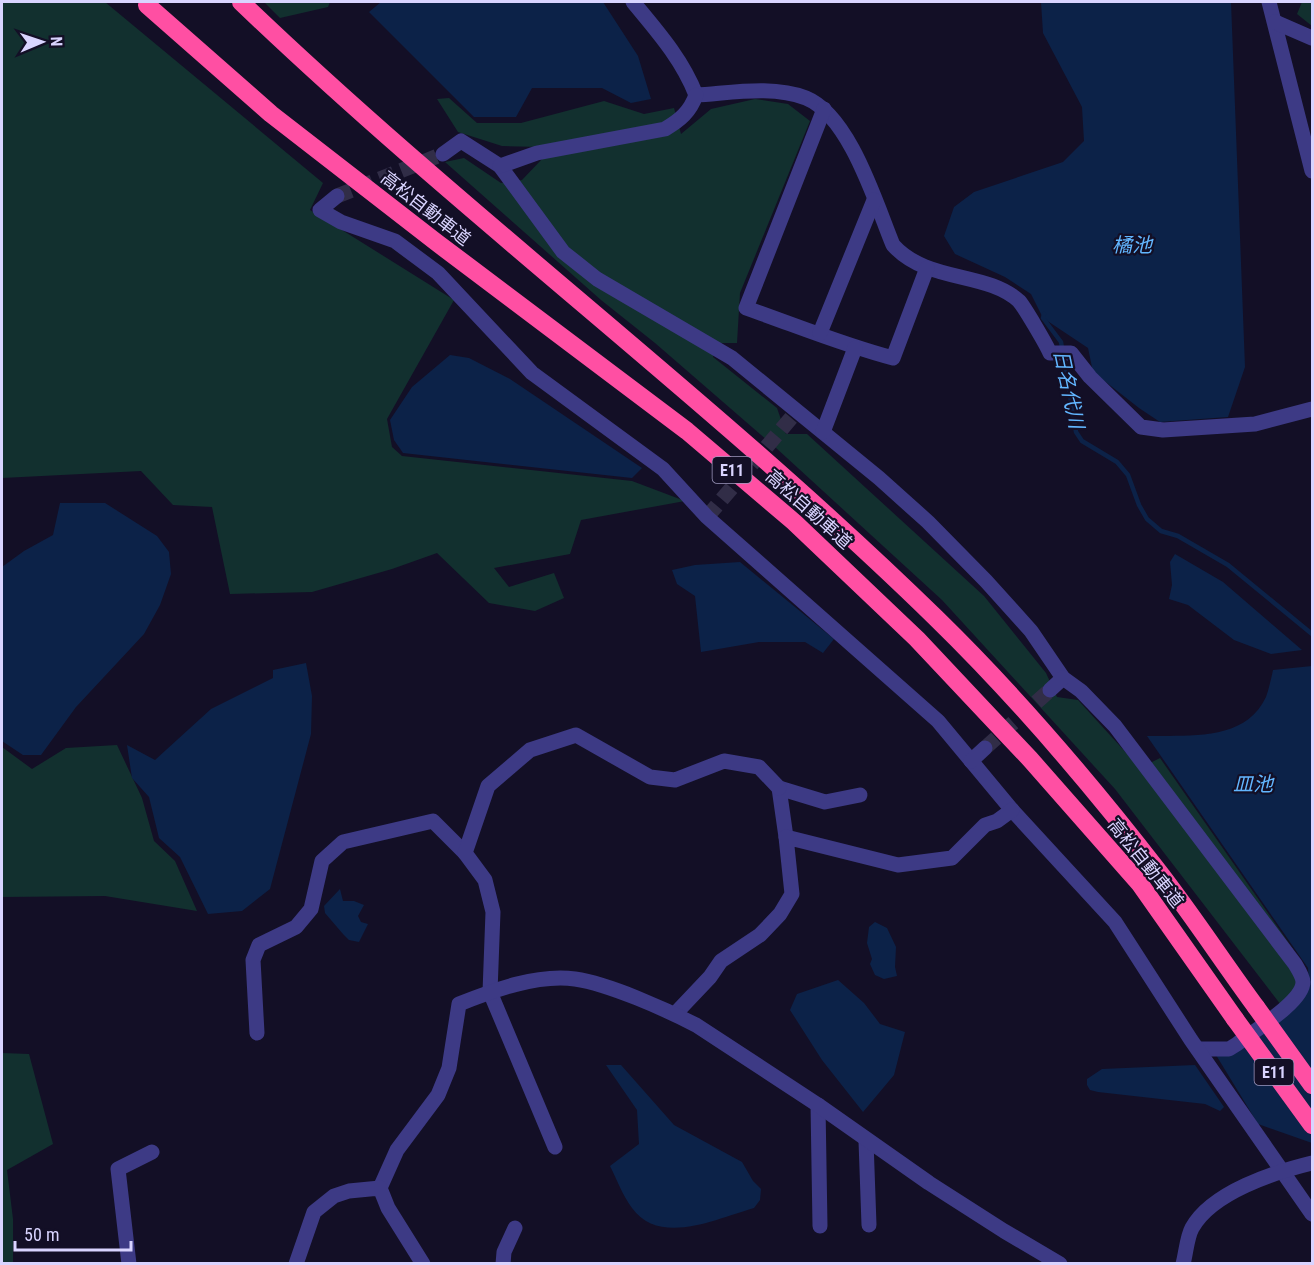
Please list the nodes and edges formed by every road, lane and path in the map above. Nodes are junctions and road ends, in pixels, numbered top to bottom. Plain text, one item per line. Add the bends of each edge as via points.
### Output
1 (241, 2) edge
2 (633, 2) edge
3 (1269, 2) edge
4 (147, 5) dead end
5 (1275, 22) junction
6 (1312, 38) edge
7 (696, 95) junction
8 (824, 109) junction
9 (443, 154) tunnel mouth
10 (500, 166) junction
11 (1312, 171) edge
12 (337, 196) tunnel mouth
13 (874, 200) junction
14 (927, 268) junction
15 (820, 333) junction
16 (855, 348) junction
17 (1312, 409) edge
18 (823, 432) junction
19 (1063, 678) junction
20 (1050, 690) tunnel mouth
21 (985, 748) tunnel mouth
22 (971, 761) junction
23 (779, 788) junction
24 (860, 795) dead end
25 (1012, 810) junction
26 (786, 837) junction
27 (465, 853) junction
28 (490, 992) junction
29 (675, 1014) junction
30 (257, 1033) dead end
31 (1199, 1049) junction
32 (1312, 1085) edge
33 (818, 1105) junction
34 (1312, 1125) edge
35 (866, 1141) junction
36 (555, 1147) dead end
37 (152, 1152) dead end
38 (1312, 1163) edge
39 (1281, 1170) junction
40 (380, 1188) junction
41 (1312, 1214) edge
42 (869, 1225) dead end
43 (819, 1226) dead end
44 (515, 1228) dead end
45 (129, 1263) edge
46 (296, 1263) edge
47 (423, 1263) edge
48 (503, 1263) edge
49 (1060, 1263) edge
50 (1183, 1263) edge

1 - 32 highway, 高松自動車道 / E11, bridge via 392,142 813,502 938,620 1049,736 1160,873
2 - 7 street via 669,45
3 - 5 street
4 - 34 highway, 高松自動車道 / E11, bridge via 271,114 687,431 794,522 917,639 1140,884
5 - 6 street
5 - 11 street
7 - 8 street via 788,93 807,98
7 - 10 street via 691,109 664,129 537,153
8 - 13 street via 864,169
8 - 15 street via 746,308
9 - 10 street via 461,141
10 - 18 street via 563,252 597,279 732,358
12 - 22 street via 320,210 394,241 438,273 532,373 663,469 707,517 938,721
13 - 14 street via 893,245
13 - 15 street
14 - 16 street via 893,358
14 - 17 street via 1000,289 1019,302 1050,353 1071,352 1090,377 1141,427 1163,430 1255,424
15 - 16 street
16 - 18 street
18 - 19 street via 920,515 986,580 1031,631
19 - 20 street
19 - 31 street via 1081,691 1139,756 1296,964 1303,981 1300,994 1237,1044 1229,1049
21 - 22 street
22 - 25 street
23 - 24 street via 825,802
23 - 26 street
23 - 27 street via 759,767 724,761 675,780 650,777 576,735 530,750 488,786
25 - 26 street via 985,825 952,858 898,865
25 - 31 street via 1115,922
26 - 29 street via 792,894 780,914 760,935 721,961
27 - 28 street via 485,880 493,912
27 - 30 street via 433,821 343,842 322,861 311,909 296,927 259,945 253,960
28 - 29 street via 541,980 574,979
28 - 36 street
28 - 40 street via 459,1004 449,1068 438,1095 397,1150
29 - 33 street
31 - 39 street
33 - 35 street
33 - 43 street
35 - 42 street
35 - 49 street
37 - 45 street via 118,1169
38 - 39 street
39 - 41 street
39 - 50 street via 1211,1206 1192,1228
40 - 46 street via 334,1196 314,1212
40 - 47 street via 387,1208
44 - 48 street

